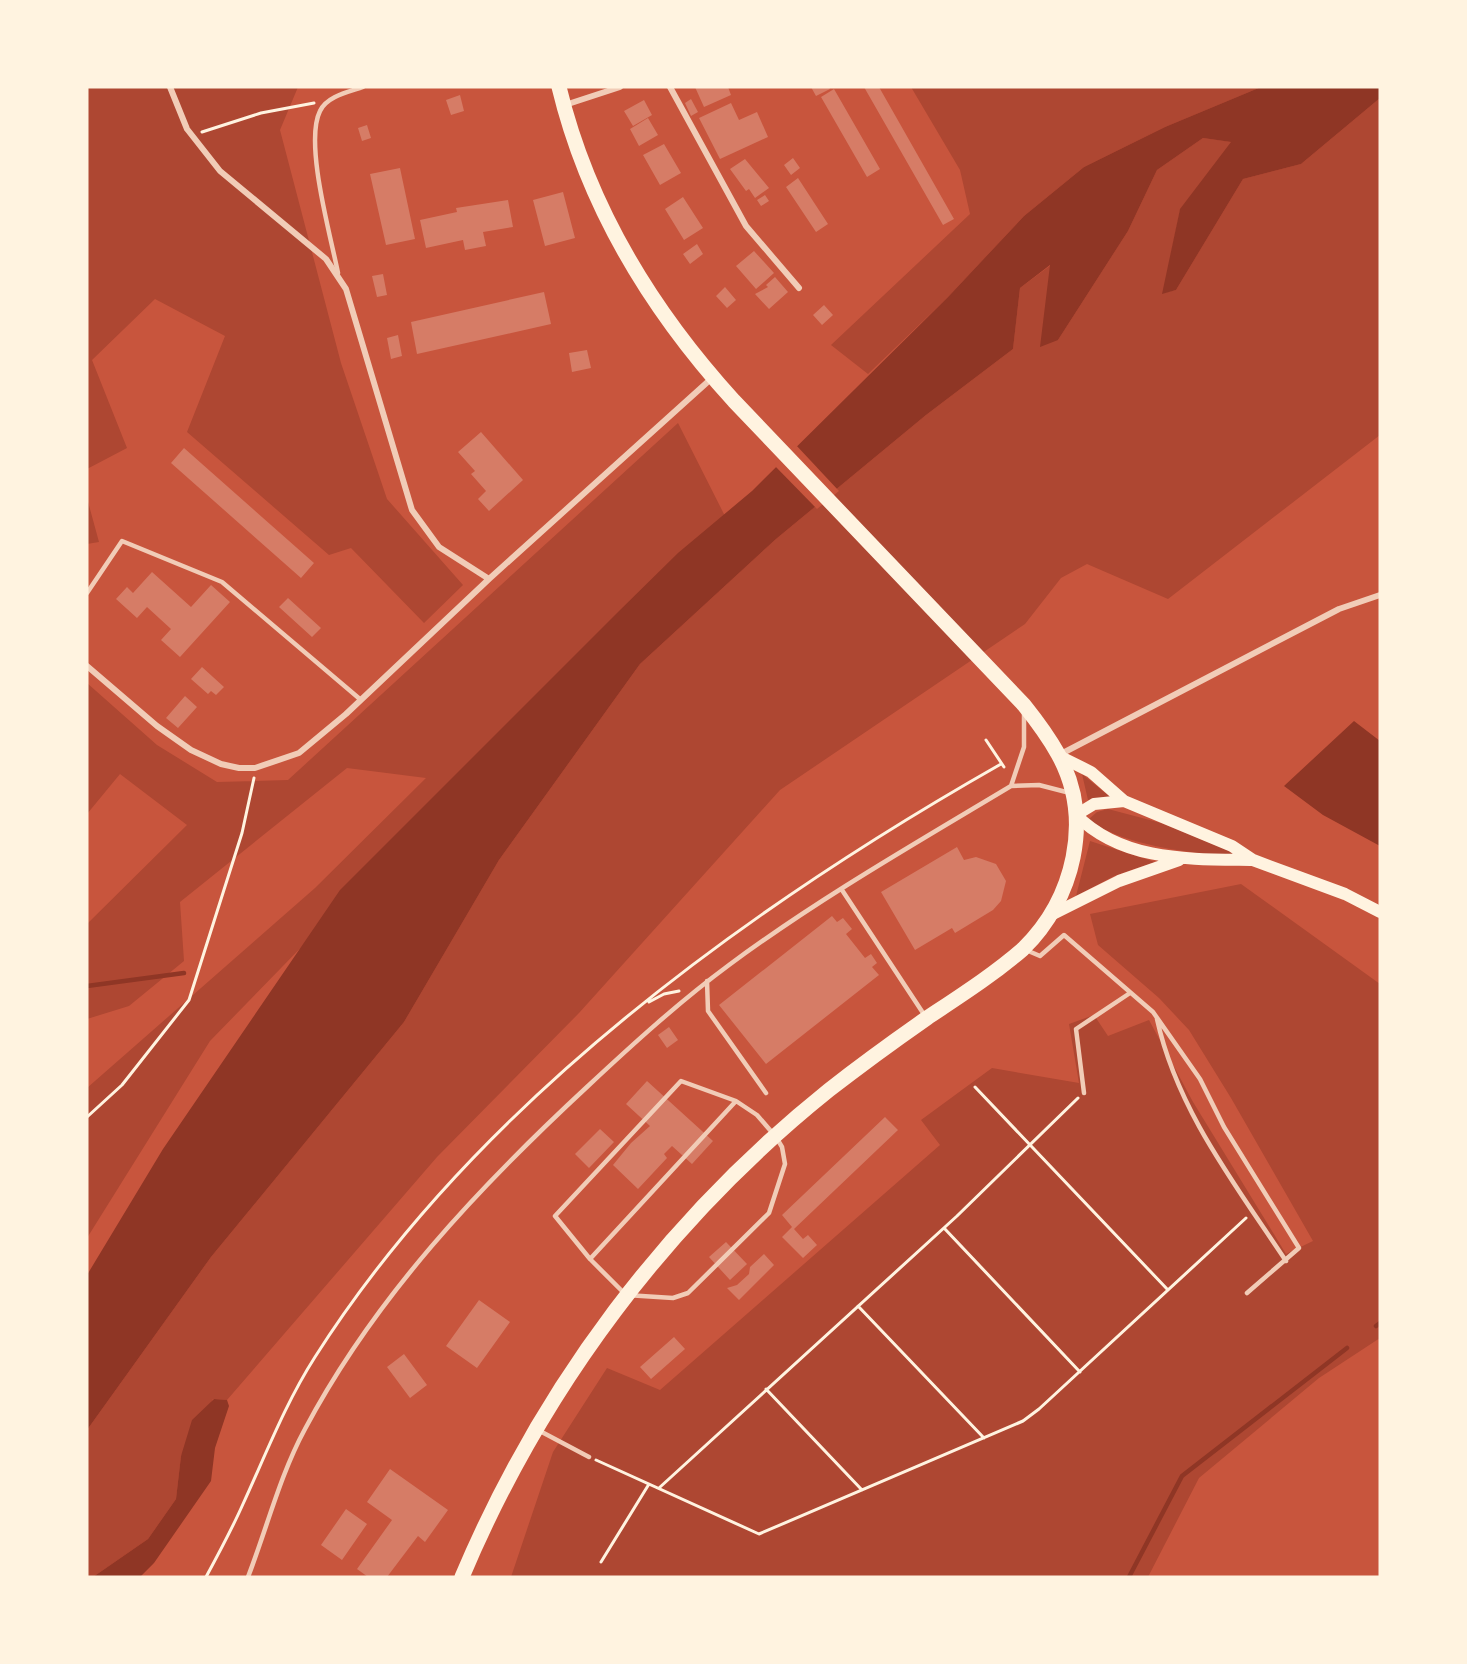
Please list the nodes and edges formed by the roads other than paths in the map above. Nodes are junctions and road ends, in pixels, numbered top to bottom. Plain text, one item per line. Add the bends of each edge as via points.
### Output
1 (170, 87) edge
2 (363, 87) edge
3 (559, 87) edge
4 (620, 87) edge
5 (670, 87) edge
6 (565, 105) junction
7 (338, 273) junction
8 (799, 288) dead end
9 (713, 378) junction
10 (489, 579) junction
11 (87, 593) edge
12 (1380, 595) edge
13 (87, 666) edge
14 (361, 700) junction
15 (1023, 705) junction
16 (1059, 756) junction
17 (1011, 786) junction
18 (1072, 794) junction
19 (1124, 801) junction
20 (1076, 815) junction
21 (1183, 858) junction
22 (1253, 860) junction
23 (842, 890) junction
24 (1380, 912) edge
25 (1051, 915) junction
26 (1023, 949) junction
27 (707, 981) junction
28 (1130, 993) junction
29 (1157, 1017) junction
30 (926, 1018) junction
31 (766, 1093) dead end
32 (1084, 1093) road end
33 (736, 1101) junction
34 (776, 1137) junction
35 (590, 1259) junction
36 (1286, 1261) junction
37 (1247, 1293) dead end
38 (626, 1295) junction
39 (535, 1429) junction
40 (589, 1457) road end
41 (248, 1577) edge
42 (462, 1577) edge

1 - 7 street via 186,129 219,171
2 - 7 lane via 331,99 320,110 315,156
3 - 6 main road
4 - 6 street
5 - 8 street via 746,226
6 - 9 main road via 588,175 626,254 673,330
7 - 10 street via 412,510 439,547
9 - 10 street
9 - 15 main road
10 - 14 street
11 - 14 lane via 122,541 222,582
12 - 16 street via 1328,615
13 - 14 street via 157,726 190,750 221,764 255,768 299,753
15 - 16 main road
15 - 17 lane via 1024,747
16 - 18 main road
16 - 19 main road via 1091,772
17 - 18 lane via 1039,785
17 - 23 lane
18 - 20 main road
19 - 20 main road via 1094,804
19 - 22 main road via 1233,846
20 - 21 main road via 1107,839 1132,849
20 - 25 main road via 1072,866
21 - 22 main road
21 - 25 main road via 1119,881
22 - 24 main road via 1345,894
23 - 27 lane
23 - 30 lane
25 - 26 main road
26 - 28 lane via 1040,956 1064,935
26 - 30 main road
27 - 31 lane via 708,1011
27 - 41 lane via 657,1022 493,1177 393,1294 304,1430
28 - 29 lane
28 - 32 lane via 1076,1029
29 - 36 lane via 1163,1046 1201,1133
29 - 36 lane via 1200,1078 1224,1127 1299,1248
30 - 34 main road via 827,1091
33 - 34 lane via 757,1115
33 - 35 lane
33 - 35 lane via 681,1080 590,1178 555,1216
34 - 38 main road via 687,1224
34 - 38 lane via 785,1164 769,1213 688,1293 673,1298
35 - 38 lane
36 - 37 lane
38 - 39 main road
39 - 40 lane
39 - 42 main road

